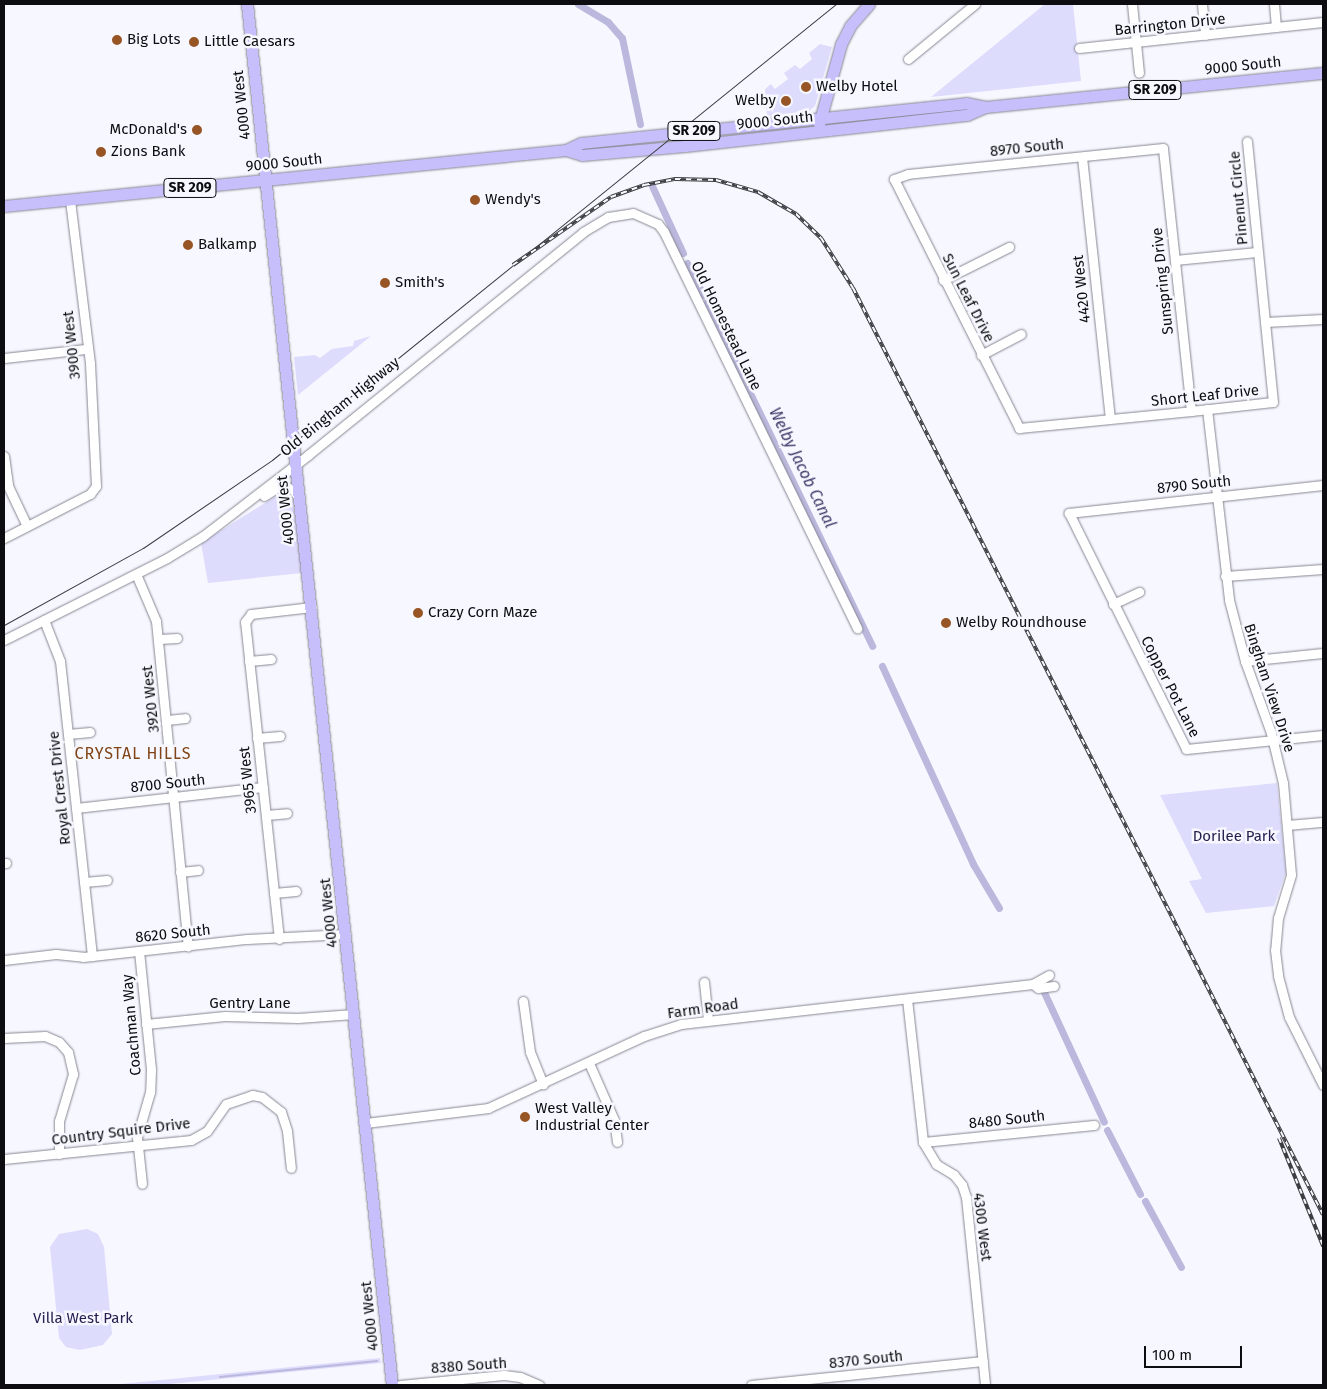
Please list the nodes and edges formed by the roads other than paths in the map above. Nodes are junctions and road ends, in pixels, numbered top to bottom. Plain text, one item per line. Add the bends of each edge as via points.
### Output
1 (247, 4) edge
2 (869, 4) edge
3 (1132, 4) edge
4 (1202, 4) edge
5 (1274, 4) edge
6 (970, 5) edge
7 (1323, 22) edge
8 (1276, 27) junction
9 (1205, 35) junction
10 (1136, 42) junction
11 (1079, 48) dead end
12 (908, 59) dead end
13 (1139, 73) dead end
14 (1323, 73) edge
15 (986, 107) junction
16 (824, 118) junction
17 (1247, 141) dead end
18 (685, 146) junction
19 (1163, 148) joint
20 (566, 150) junction
21 (1082, 157) junction
22 (894, 179) joint
23 (265, 180) junction
24 (70, 199) junction
25 (4, 206) edge
26 (633, 213) joint
27 (1009, 247) dead end
28 (1257, 252) junction
29 (1175, 260) junction
30 (943, 280) junction
31 (1323, 319) edge
32 (1265, 322) junction
33 (1021, 334) dead end
34 (86, 349) junction
35 (981, 355) junction
36 (4, 357) edge
37 (1207, 409) junction
38 (1191, 411) junction
39 (1110, 419) junction
40 (1019, 428) joint
41 (4, 456) edge
42 (296, 464) junction
43 (1323, 485) edge
44 (1216, 496) junction
45 (300, 499) junction
46 (235, 512) junction
47 (1069, 513) joint
48 (27, 526) junction
49 (4, 538) edge
50 (1323, 569) edge
51 (136, 574) junction
52 (1225, 576) junction
53 (1139, 592) dead end
54 (1113, 604) junction
55 (312, 607) junction
56 (44, 620) junction
57 (857, 628) dead end
58 (177, 638) dead end
59 (158, 639) junction
60 (4, 640) edge
61 (1323, 653) edge
62 (270, 659) dead end
63 (249, 661) junction
64 (1245, 661) junction
65 (185, 718) dead end
66 (167, 720) junction
67 (90, 732) dead end
68 (68, 734) junction
69 (1323, 735) edge
70 (280, 736) dead end
71 (257, 738) junction
72 (1273, 740) junction
73 (262, 788) junction
74 (172, 798) junction
75 (76, 808) junction
76 (287, 813) dead end
77 (266, 815) junction
78 (1323, 822) edge
79 (1287, 825) junction
80 (198, 870) dead end
81 (180, 872) junction
82 (107, 880) dead end
83 (84, 882) junction
84 (296, 891) dead end
85 (274, 893) junction
86 (346, 934) junction
87 (279, 940) junction
88 (188, 946) junction
89 (139, 952) junction
90 (92, 956) junction
91 (4, 957) edge
92 (1049, 974) dead end
93 (704, 982) dead end
94 (1033, 984) junction
95 (1054, 986) dead end
96 (908, 999) junction
97 (523, 1001) dead end
98 (354, 1014) junction
99 (708, 1020) junction
100 (146, 1024) junction
101 (4, 1038) edge
102 (589, 1063) junction
103 (1321, 1076) edge
104 (543, 1085) junction
105 (1323, 1085) edge
106 (366, 1123) junction
107 (1094, 1125) dead end
108 (617, 1142) dead end
109 (923, 1142) junction
110 (138, 1146) junction
111 (59, 1154) junction
112 (4, 1159) edge
113 (291, 1168) dead end
114 (142, 1184) dead end
115 (983, 1361) junction
116 (392, 1385) edge
117 (400, 1385) edge
118 (539, 1385) edge
119 (751, 1385) edge
120 (985, 1385) edge

1 - 23 main road, 4000 West
2 - 16 main road via 850,26 841,44
3 - 10 street
4 - 9 street
5 - 8 street
6 - 12 street
7 - 8 street, Barrington Drive
8 - 9 street, Barrington Drive
9 - 10 street, Barrington Drive
10 - 11 street, Barrington Drive
10 - 13 street
14 - 15 main road, 9000 South / SR 209
15 - 16 main road, 9000 South / SR 209 via 966,103
15 - 18 main road, 9000 South / SR 209 via 967,115
16 - 18 main road via 818,124 735,134
16 - 20 main road, 9000 South / SR 209 via 581,142
17 - 28 street, Pinenut Circle
18 - 20 main road, 9000 South / SR 209 via 582,154
19 - 21 street, 8970 South
19 - 29 street, Sunspring Drive
20 - 23 main road, 9000 South / SR 209
21 - 22 street, 8970 South via 908,174
21 - 39 street, 4420 West
22 - 30 street, Sun Leaf Drive
23 - 24 main road, 9000 South / SR 209
23 - 42 main road, 4000 West
24 - 25 main road, 9000 South / SR 209
24 - 34 street, 3900 West
26 - 42 street, Old Bingham Highway via 608,217 583,232
26 - 57 street, Old Homestead Lane via 658,224 664,232
27 - 30 street
28 - 29 street
28 - 32 street, Short Leaf Drive
29 - 38 street, Sunspring Drive
30 - 35 street, Sun Leaf Drive
31 - 32 street
32 - 37 street, Short Leaf Drive via 1273,402
33 - 35 street
34 - 36 street
34 - 48 street, 3900 West via 96,488
35 - 40 street, Sun Leaf Drive
37 - 38 street, Short Leaf Drive
37 - 44 street, Bingham View Drive
38 - 39 street, Short Leaf Drive
39 - 40 street, Short Leaf Drive
41 - 48 street via 8,486
42 - 45 main road, 4000 West
42 - 46 street, Old Bingham Highway
43 - 44 street, 8790 South
44 - 47 street, 8790 South
44 - 52 street, Bingham View Drive
45 - 46 street via 292,489 281,485
45 - 55 main road, 4000 West
46 - 51 street, Old Bingham Highway via 182,550
47 - 54 street, Copper Pot Lane
48 - 49 street
50 - 52 street
51 - 56 street, Old Bingham Highway
51 - 59 street, 3920 West via 154,612
52 - 64 street, Bingham View Drive
53 - 54 street
54 - 72 street, Copper Pot Lane via 1186,749
55 - 63 street, 3965 West via 247,617
55 - 86 main road, 4000 West
56 - 60 street, Old Bingham Highway
56 - 68 street, Royal Crest Drive via 58,652
58 - 59 street
59 - 66 street, 3920 West
61 - 64 street
62 - 63 street
63 - 71 street, 3965 West
64 - 72 street, Bingham View Drive
65 - 66 street
66 - 74 street, 3920 West
67 - 68 street
68 - 75 street, Royal Crest Drive
69 - 72 street, Copper Pot Lane
70 - 71 street
71 - 73 street, 3965 West
72 - 79 street, Bingham View Drive
73 - 74 street, 8700 South
73 - 77 street, 3965 West
74 - 75 street, 8700 South
74 - 81 street, 3920 West
75 - 83 street, Royal Crest Drive
76 - 77 street
77 - 85 street, 3965 West
78 - 79 street
79 - 103 street, Bingham View Drive via 1292,875 1278,918 1275,950 1278,976 1289,1017
80 - 81 street
81 - 88 street, 3920 West
82 - 83 street
83 - 90 street, Royal Crest Drive
84 - 85 street
85 - 87 street, 3965 West
86 - 87 street, 8620 South
86 - 98 main road, 4000 West
87 - 88 street, 8620 South
88 - 89 street, 8620 South
89 - 90 street, 8620 South
89 - 100 street, Coachman Way
90 - 91 street, 8620 South
92 - 94 street
93 - 99 street
94 - 95 street via 1038,988
94 - 96 street, Farm Road
96 - 99 street, Farm Road
96 - 109 street, 4300 West
97 - 104 street via 530,1052
98 - 100 street, Gentry Lane via 298,1018 225,1016
98 - 106 main road, 4000 West
99 - 102 street, Farm Road via 655,1032
100 - 110 street, Coachman Way via 151,1081 138,1128
101 - 111 street via 45,1036 59,1042 68,1052 74,1074 59,1121
102 - 104 street, Farm Road
102 - 108 street via 614,1120
103 - 105 street, Bingham View Drive
104 - 106 street, Farm Road via 481,1110
106 - 116 main road, 4000 West
107 - 109 street, 8480 South
109 - 115 street, 4300 West via 936,1164 954,1175 962,1185 966,1197
110 - 111 street, Country Squire Drive
110 - 113 street, Country Squire Drive via 199,1137 232,1100 257,1096 281,1112 287,1131
110 - 114 street, Coachman Way
111 - 112 street, Country Squire Drive
115 - 119 street, 8370 South
115 - 120 street, 4300 West
117 - 118 street, 8380 South via 504,1375

